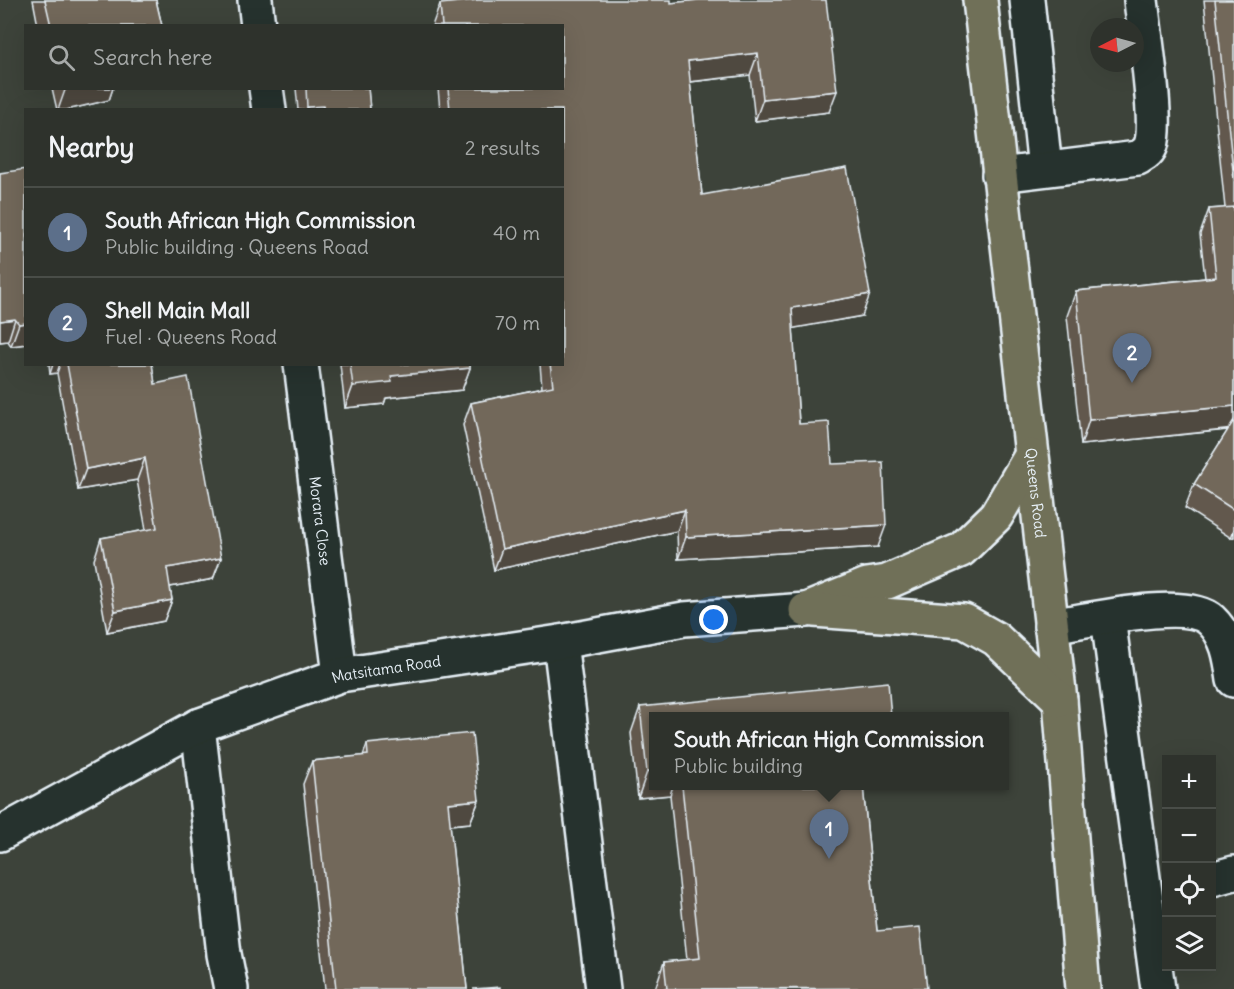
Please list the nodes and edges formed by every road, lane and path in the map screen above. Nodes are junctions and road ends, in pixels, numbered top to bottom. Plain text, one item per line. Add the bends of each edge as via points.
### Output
1 (255, 0) edge
2 (980, 0) edge
3 (1027, 0) edge
4 (1141, 0) edge
5 (258, 24) edge
6 (266, 90) edge
7 (269, 108) edge
8 (1045, 169) junction
9 (999, 175) junction
10 (301, 366) edge
11 (1031, 456) junction
12 (806, 610) junction
13 (1108, 618) junction
14 (1051, 626) junction
15 (560, 642) junction
16 (340, 675) junction
17 (1234, 680) edge
18 (1060, 700) junction
19 (198, 726) junction
20 (0, 834) edge
21 (1234, 873) edge
22 (1216, 878) edge
23 (1156, 889) edge
24 (231, 989) edge
25 (603, 989) edge
26 (1083, 989) edge
27 (1158, 989) edge

1 - 5 street
2 - 9 main road, Queens Road
3 - 8 street
4 - 8 street via 1154,123 1148,152 1138,158
6 - 7 street
8 - 9 street
9 - 11 main road, Queens Road
10 - 16 street, Morara Close
11 - 12 main road via 996,516 961,550 887,582 867,585
11 - 14 main road, Queens Road
12 - 15 street, Matsitama Road via 684,619
12 - 18 main road via 964,621 996,639
13 - 14 street
13 - 17 street via 1191,610 1211,620 1229,649
13 - 23 street
14 - 18 main road, Queens Road
15 - 16 street, Matsitama Road
15 - 25 street
16 - 19 street, Matsitama Road
18 - 26 main road, Queens Road
19 - 20 street, Matsitama Road
19 - 24 street
21 - 22 street
23 - 27 street

